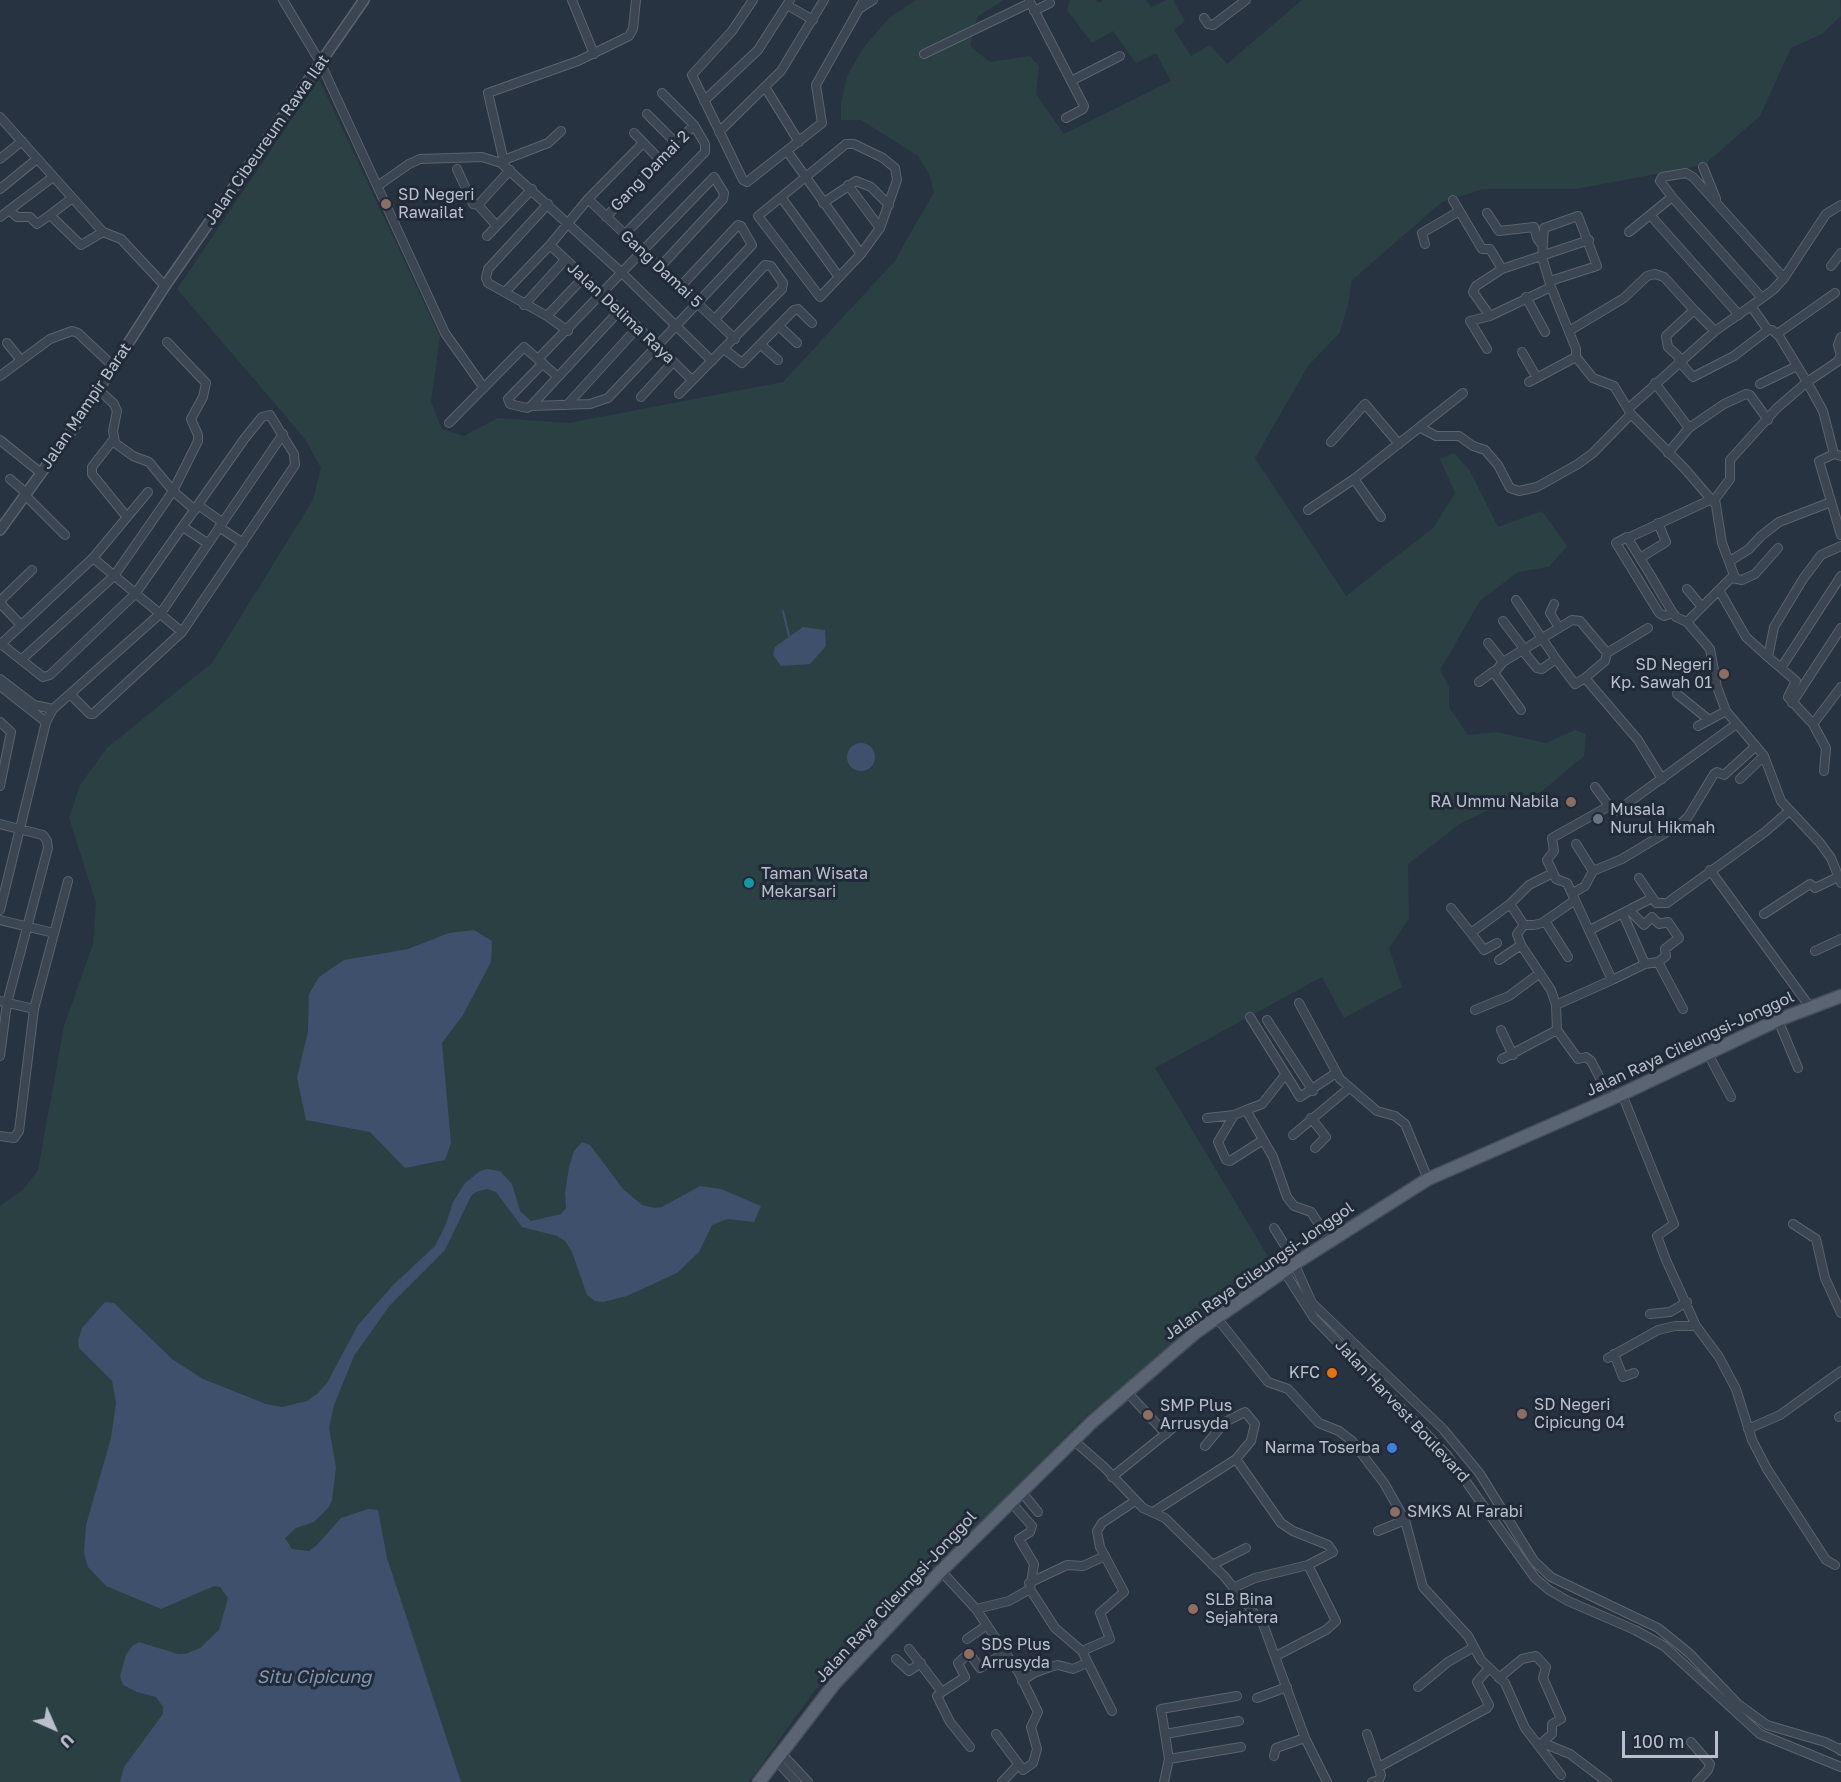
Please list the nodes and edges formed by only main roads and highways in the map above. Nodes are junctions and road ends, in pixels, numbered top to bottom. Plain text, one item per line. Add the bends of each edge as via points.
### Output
1 (1841, 996) edge
2 (759, 1782) edge

1 - 2 main road, Jalan Raya Cileungsi-Jonggol via 1778,1020 1428,1179 1217,1318 1126,1390 941,1570 835,1683

